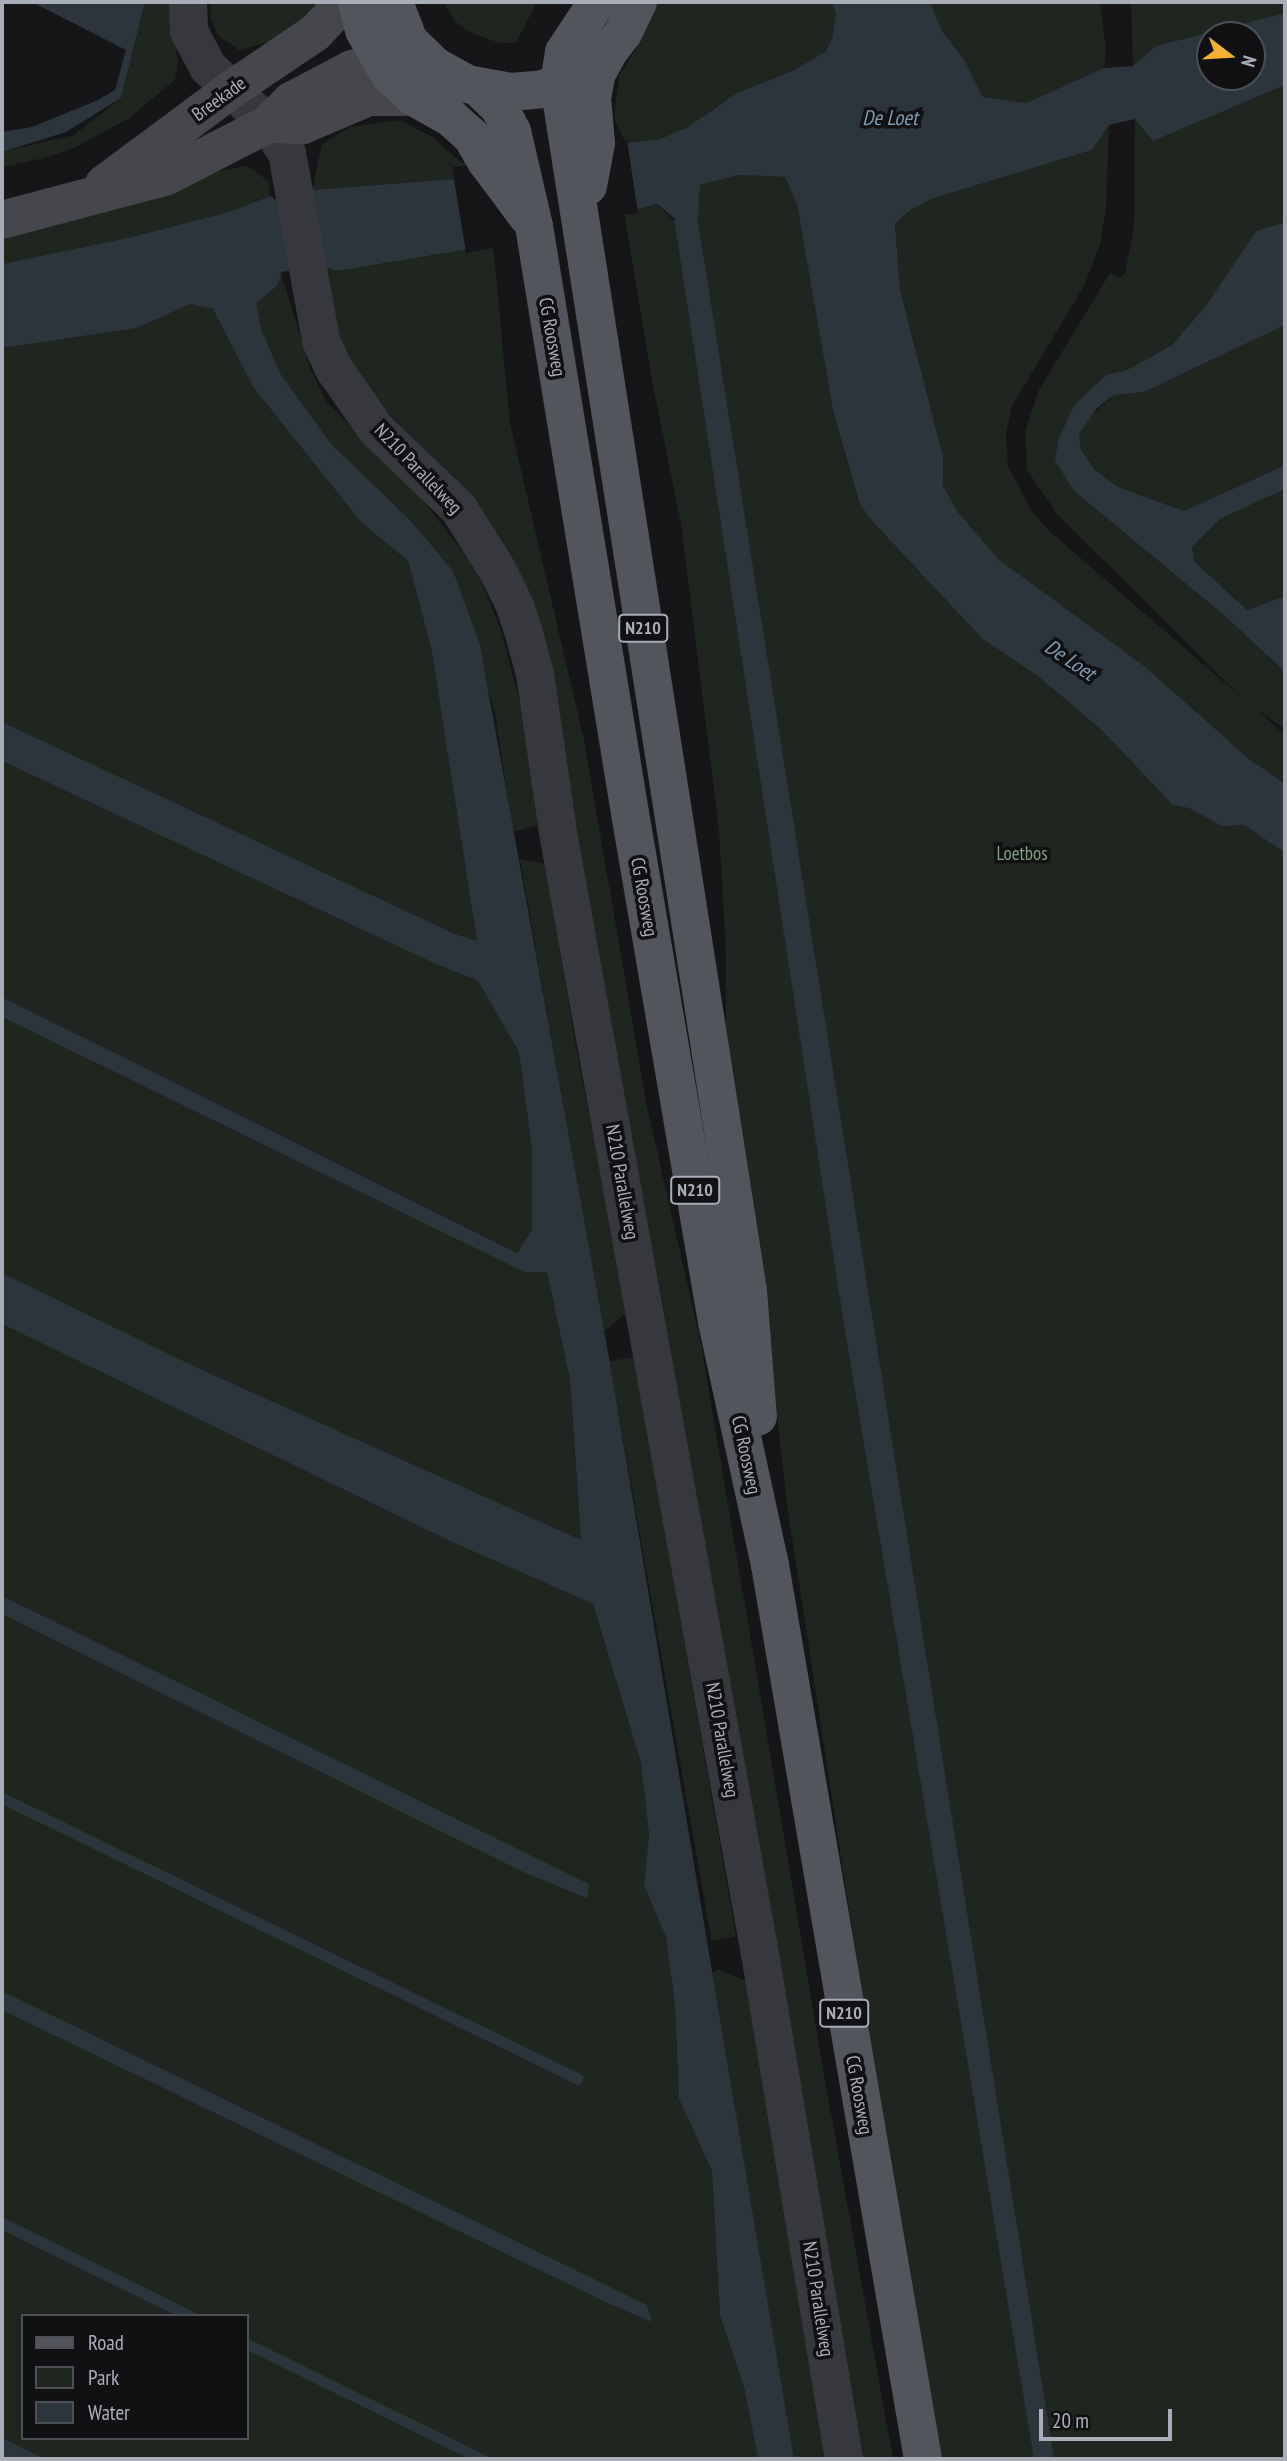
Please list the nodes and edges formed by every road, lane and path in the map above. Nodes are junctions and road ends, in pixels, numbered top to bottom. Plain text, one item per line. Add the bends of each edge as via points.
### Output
1 (188, 2) edge
2 (344, 2) edge
3 (357, 2) edge
4 (394, 2) edge
5 (597, 2) edge
6 (638, 2) edge
7 (609, 51) junction
8 (380, 61) junction
9 (559, 84) junction
10 (479, 88) junction
11 (232, 89) junction
12 (429, 91) junction
13 (268, 124) junction
14 (583, 146) junction
15 (503, 159) junction
16 (90, 194) junction
17 (2, 220) edge
18 (770, 1565) junction
19 (844, 2459) edge
20 (923, 2459) edge

1 - 11 street, N210 Parallelweg via 189,30 208,67
2 - 11 main road, Breekade via 315,33
3 - 8 main road, N210 via 363,30
4 - 12 main road, N210
5 - 9 main road, N210 via 564,52
6 - 7 main road, N210
7 - 9 main road, N210
7 - 14 main road, CG Roosweg / N210 via 597,73
8 - 12 main road, N210
8 - 13 main road, Breekade via 352,69 291,101
9 - 10 main road, N210 via 527,91
9 - 14 main road, CG Roosweg / N210
10 - 12 main road, N210 via 455,79
10 - 15 main road, CG Roosweg / N210 via 506,118
11 - 13 street, N210 Parallelweg
11 - 16 main road, Breekade
12 - 13 main road, Breekade via 369,97 303,125
12 - 15 main road, CG Roosweg / N210 via 472,136
13 - 16 main road, Breekade via 167,176
13 - 19 street, N210 Parallelweg via 287,153 321,341 376,429 459,509 482,542 515,606 535,674 559,838 748,1885
14 - 18 main road, CG Roosweg / N210 via 584,234 748,1291
15 - 18 main road, CG Roosweg / N210 via 536,242 717,1322
16 - 17 main road, Breekade
18 - 20 main road, CG Roosweg / N210

